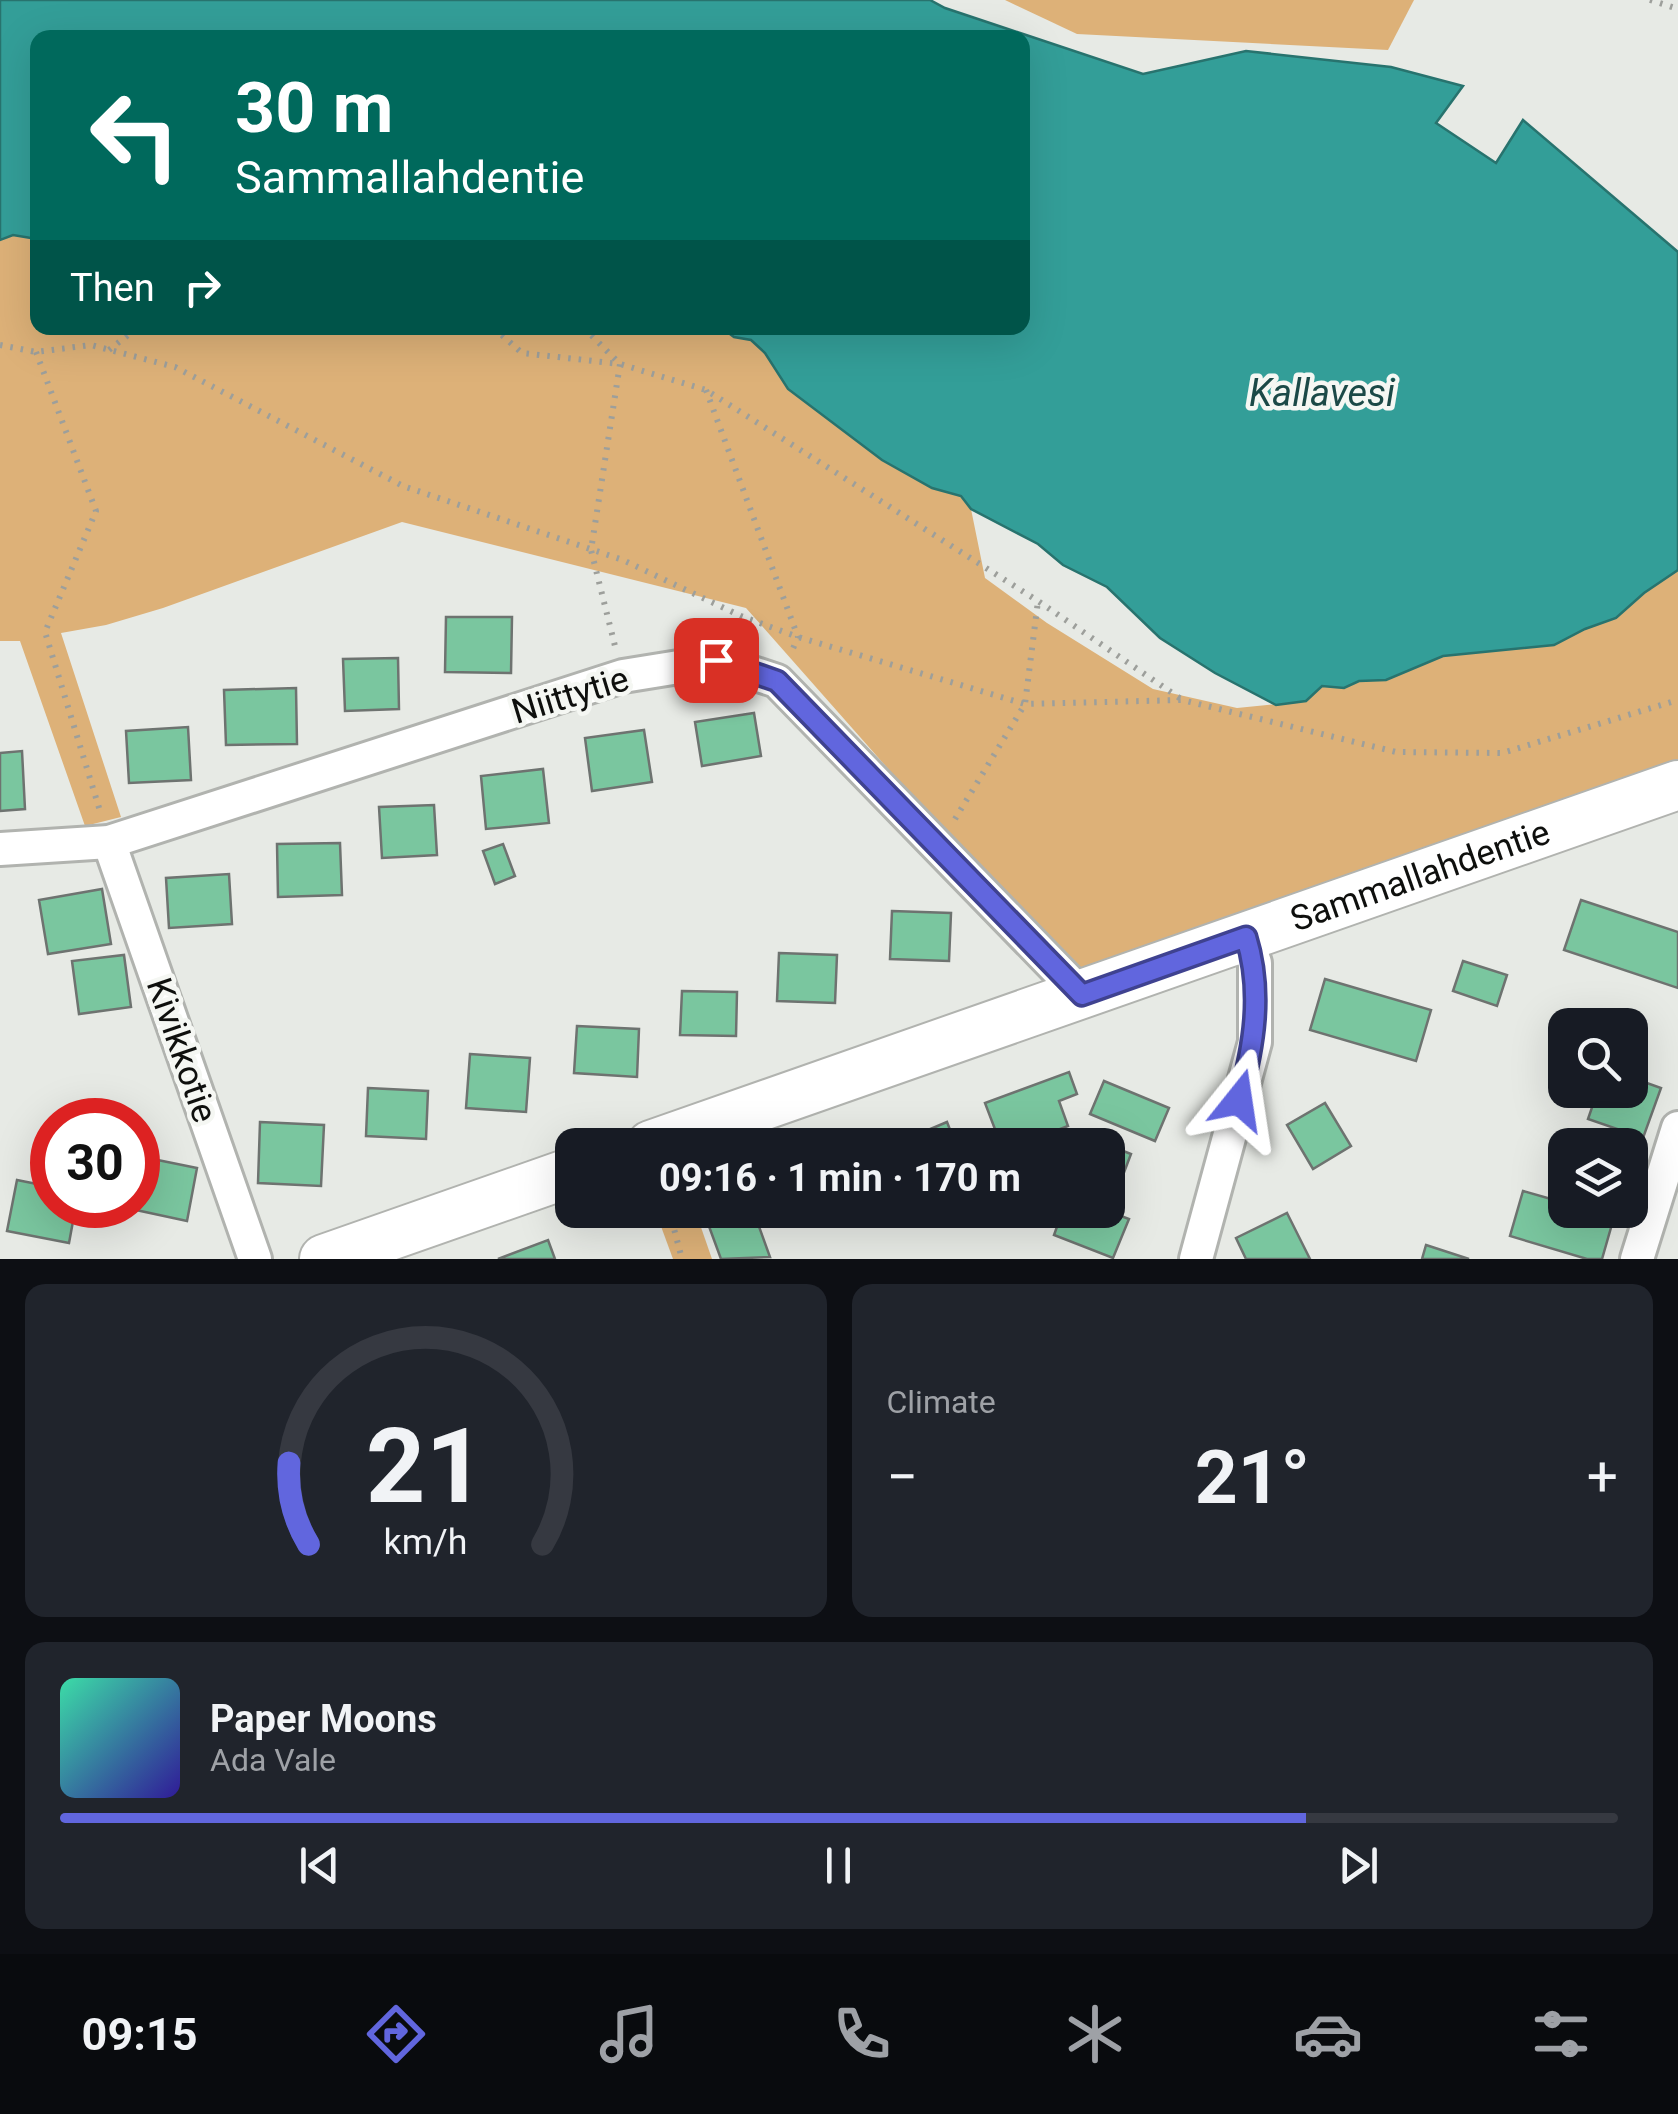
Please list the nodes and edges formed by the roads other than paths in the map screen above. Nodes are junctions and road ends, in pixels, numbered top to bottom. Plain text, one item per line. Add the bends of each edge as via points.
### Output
1 (1678, 785) edge
2 (109, 842) junction
3 (0, 848) edge
4 (1246, 937) junction
5 (1082, 995) junction
6 (701, 1128) edge
7 (1678, 1128) edge
8 (555, 1178) edge
9 (255, 1259) edge
10 (324, 1259) edge
11 (1196, 1259) edge
12 (1637, 1259) edge

1 - 4 street, Sammallahdentie
2 - 3 street, Niittytie
2 - 5 street, Niittytie via 623,676 716,660 777,681
2 - 9 street, Kivikkotie
4 - 5 street, Sammallahdentie
4 - 11 street via 1254,963 1255,1042
5 - 6 street, Sammallahdentie
7 - 12 street
8 - 10 street

